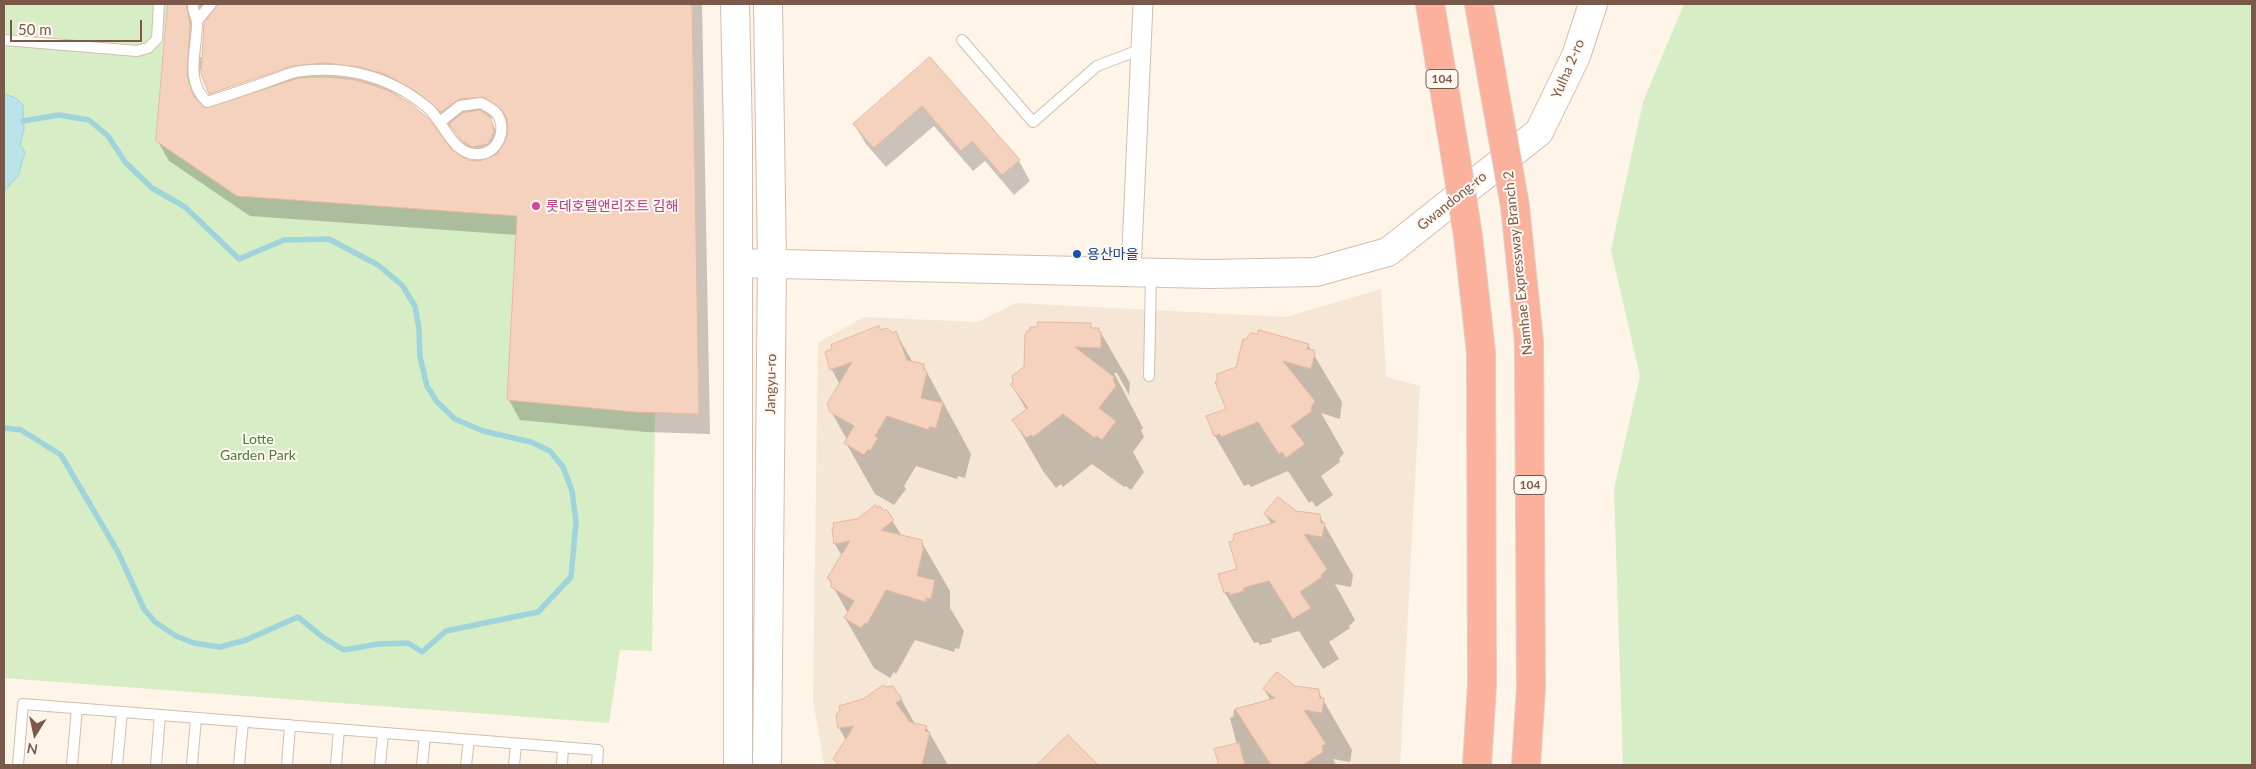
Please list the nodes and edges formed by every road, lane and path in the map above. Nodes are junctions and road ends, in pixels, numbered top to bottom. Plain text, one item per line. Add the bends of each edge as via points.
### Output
1 (159, 4) edge
2 (193, 4) edge
3 (211, 4) edge
4 (735, 4) edge
5 (768, 4) edge
6 (1143, 4) edge
7 (1430, 4) edge
8 (1479, 4) edge
9 (1592, 4) edge
10 (197, 20) junction
11 (4, 40) edge
12 (962, 40) dead end
13 (1142, 49) junction
14 (440, 122) junction
15 (1539, 132) joint
16 (738, 263) junction
17 (772, 263) junction
18 (1141, 272) junction
19 (1149, 376) dead end
20 (77, 708) junction
21 (122, 712) junction
22 (160, 715) junction
23 (196, 718) junction
24 (243, 722) junction
25 (290, 725) junction
26 (339, 729) junction
27 (383, 733) junction
28 (425, 736) junction
29 (469, 740) junction
30 (516, 744) junction
31 (563, 748) junction
32 (18, 765) edge
33 (72, 765) edge
34 (117, 765) edge
35 (156, 765) edge
36 (192, 765) edge
37 (239, 765) edge
38 (287, 765) edge
39 (336, 765) edge
40 (380, 765) edge
41 (422, 765) edge
42 (466, 765) edge
43 (514, 765) edge
44 (562, 765) edge
45 (597, 765) edge
46 (738, 765) edge
47 (767, 765) edge
48 (1477, 765) edge
49 (1526, 765) edge

1 - 11 lane via 157,39 148,48 137,51
2 - 10 lane
3 - 10 lane
4 - 16 main road
5 - 17 main road, Jangyu-ro
6 - 13 street
7 - 48 highway, 104, bridge via 1468,236 1481,352 1482,685
8 - 49 highway, Namhae Expressway Branch 2 / 104, bridge via 1515,206 1530,342 1531,688
9 - 15 main road, Yulha 2-ro via 1576,56
10 - 14 lane via 192,75 198,94 207,102 300,71 332,71 365,74 401,88
12 - 13 lane via 1033,122 1097,66
13 - 18 street
14 - 14 lane via 463,151 478,155 490,152 501,135 497,114 481,103 460,106
15 - 18 main road, Gwandong-ro via 1388,252 1316,272
16 - 17 main road
16 - 46 main road
17 - 18 main road
17 - 47 main road, Jangyu-ro
18 - 19 lane
20 - 21 lane
20 - 32 lane via 23,704
20 - 33 lane
21 - 22 lane
21 - 34 lane
22 - 23 lane
22 - 35 lane
23 - 24 lane
23 - 36 lane
24 - 25 lane
24 - 37 lane
25 - 26 lane
25 - 38 lane
26 - 27 lane
26 - 39 lane
27 - 28 lane
27 - 40 lane
28 - 29 lane
28 - 41 lane
29 - 30 lane
29 - 42 lane
30 - 31 lane
30 - 43 lane
31 - 44 lane
31 - 45 lane via 598,750

